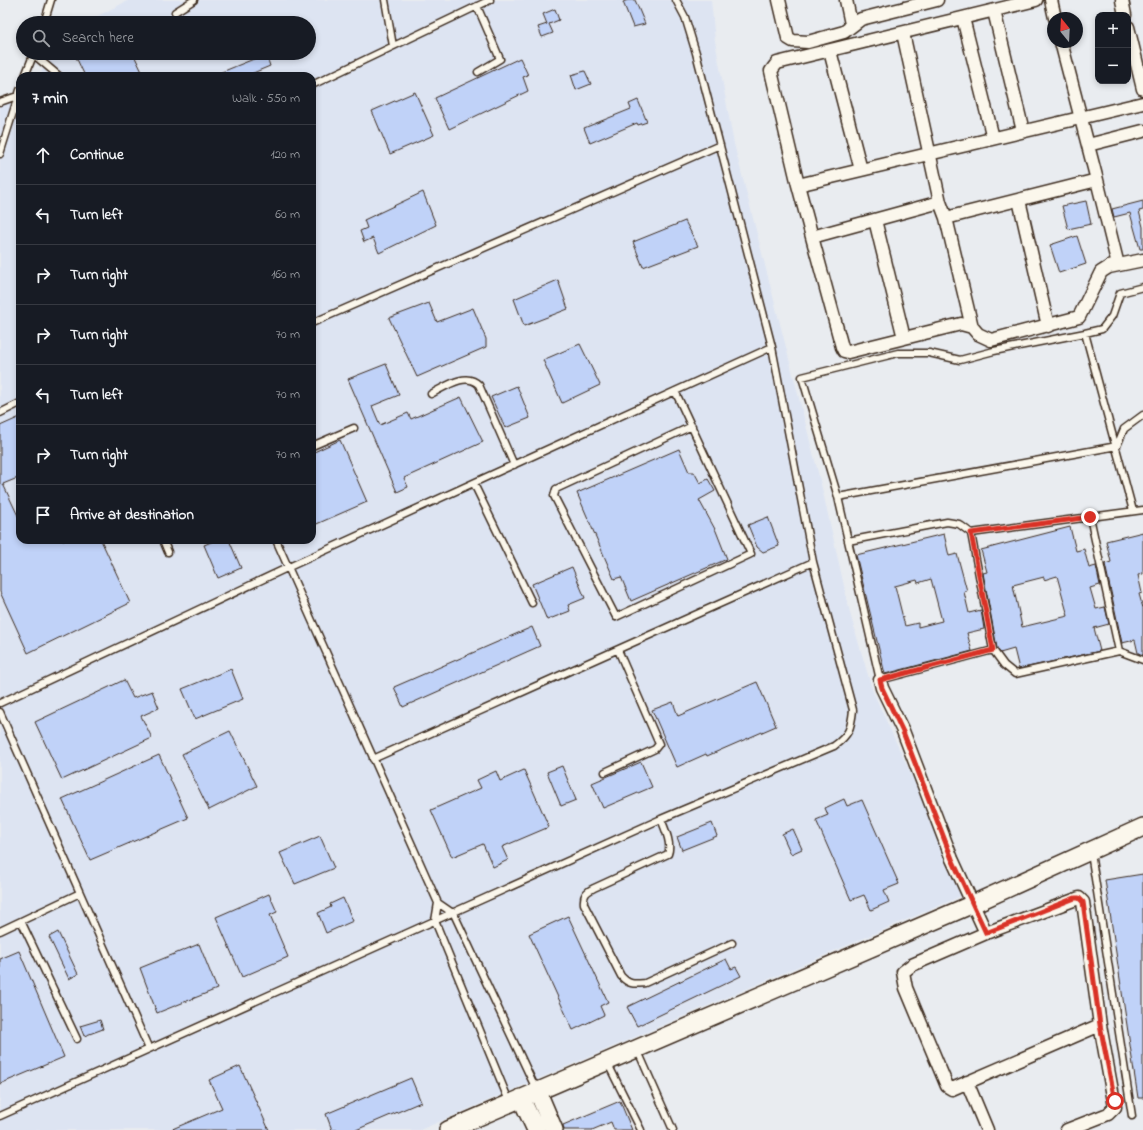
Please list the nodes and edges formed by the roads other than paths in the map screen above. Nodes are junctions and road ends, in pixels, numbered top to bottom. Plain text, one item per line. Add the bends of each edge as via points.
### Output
1 (51, 0) edge
2 (194, 0) edge
3 (385, 0) edge
4 (490, 0) edge
5 (676, 0) edge
6 (779, 0) edge
7 (846, 0) edge
8 (937, 0) edge
9 (1036, 0) edge
10 (1051, 0) edge
11 (1122, 0) edge
12 (907, 4) edge
13 (477, 6) junction
14 (994, 11) junction
15 (174, 12) dead end
16 (1054, 12) edge
17 (1124, 12) edge
18 (46, 16) edge
19 (963, 18) junction
20 (851, 24) junction
21 (903, 33) junction
22 (1131, 39) edge
23 (393, 46) junction
24 (1063, 48) edge
25 (830, 51) junction
26 (31, 60) edge
27 (40, 60) edge
28 (26, 72) edge
29 (54, 72) edge
30 (478, 72) dead end
31 (316, 83) edge
32 (1143, 89) edge
33 (16, 94) edge
34 (0, 102) edge
35 (16, 103) edge
36 (1143, 103) edge
37 (1081, 118) junction
38 (1023, 131) junction
39 (1143, 131) edge
40 (993, 138) junction
41 (720, 145) junction
42 (1088, 145) junction
43 (929, 153) junction
44 (0, 154) edge
45 (861, 170) junction
46 (1097, 180) junction
47 (798, 186) junction
48 (1018, 200) junction
49 (940, 202) junction
50 (946, 218) junction
51 (875, 220) junction
52 (812, 237) junction
53 (1143, 260) edge
54 (1118, 265) junction
55 (1143, 287) edge
56 (316, 321) edge
57 (1048, 326) junction
58 (972, 327) junction
59 (1085, 333) junction
60 (904, 338) junction
61 (772, 347) junction
62 (675, 391) junction
63 (430, 394) dead end
64 (16, 405) edge
65 (0, 413) edge
66 (1143, 415) edge
67 (692, 426) junction
68 (354, 428) dead end
69 (316, 444) edge
70 (1117, 446) junction
71 (514, 466) junction
72 (474, 484) junction
73 (838, 497) junction
74 (1143, 510) edge
75 (1133, 511) junction
76 (1090, 517) junction
77 (971, 533) junction
78 (848, 541) junction
79 (164, 544) edge
80 (278, 544) edge
81 (168, 552) dead end
82 (813, 562) junction
83 (288, 567) junction
84 (532, 603) dead end
85 (618, 650) junction
86 (993, 650) junction
87 (1118, 651) junction
88 (1143, 660) edge
89 (880, 680) junction
90 (0, 703) edge
91 (0, 712) edge
92 (373, 759) junction
93 (605, 772) dead end
94 (661, 820) junction
95 (1143, 827) edge
96 (1091, 850) junction
97 (80, 893) junction
98 (438, 903) junction
99 (973, 904) junction
100 (454, 914) junction
101 (21, 921) junction
102 (435, 921) junction
103 (0, 931) edge
104 (986, 933) junction
105 (732, 943) dead end
106 (1100, 1025) junction
107 (77, 1039) dead end
108 (637, 1048) junction
109 (148, 1049) junction
110 (607, 1061) junction
111 (967, 1082) junction
112 (537, 1090) junction
113 (516, 1100) junction
114 (0, 1116) edge
115 (1132, 1116) dead end
116 (448, 1130) edge
117 (536, 1130) edge
118 (554, 1130) edge
119 (641, 1130) edge
120 (673, 1130) edge
121 (987, 1130) edge
122 (1068, 1130) edge

1 - 18 lane
2 - 15 lane
3 - 23 lane
4 - 13 lane
5 - 41 lane via 687,24
6 - 20 street via 785,30 788,38 793,41 808,42 844,32
7 - 20 street
8 - 12 street
9 - 14 street
10 - 16 street
11 - 17 street
12 - 20 street
13 - 23 lane
13 - 30 lane via 500,59
14 - 19 street
14 - 38 street
19 - 21 street
19 - 40 street
21 - 25 street
21 - 43 street
22 - 32 street
23 - 31 lane
24 - 37 street
25 - 45 street
25 - 47 street via 781,61 773,66 771,71
26 - 28 lane
27 - 29 lane
33 - 34 lane
35 - 44 lane
36 - 37 street
37 - 38 street
37 - 42 street
38 - 40 street
39 - 42 street
40 - 43 street
41 - 56 lane
41 - 61 lane
42 - 46 street
43 - 45 street
43 - 49 street
45 - 47 street
46 - 48 street
46 - 54 street
47 - 52 street
48 - 50 street
48 - 57 street
49 - 50 street
49 - 51 street
50 - 58 street
51 - 52 street
51 - 60 street
52 - 60 street via 844,351
53 - 54 street
54 - 57 street via 1101,272 1079,317
55 - 59 lane via 1120,293 1112,316 1102,329
57 - 58 street via 991,340 978,334
58 - 60 street via 961,324
59 - 70 lane
59 - 73 lane via 994,350 960,360 929,353 898,353 802,377
61 - 62 lane
61 - 82 lane
62 - 67 lane
62 - 71 lane
63 - 71 lane via 459,380 474,379
64 - 65 lane
66 - 70 lane via 1124,429
67 - 67 lane via 751,554 616,617 554,496 556,489
68 - 69 lane
70 - 73 lane
70 - 75 lane
71 - 72 lane
72 - 83 lane
72 - 84 lane
73 - 78 lane
74 - 75 lane
75 - 76 lane
76 - 77 lane
76 - 87 lane
77 - 78 lane via 959,524 947,522
77 - 86 lane
78 - 89 lane
79 - 81 lane
80 - 83 lane
82 - 85 lane
82 - 94 lane via 853,710 852,725 846,737 834,746
83 - 90 lane
83 - 92 lane
85 - 92 lane
85 - 93 lane via 659,744 655,749
86 - 87 lane via 1004,665 1015,674
86 - 89 lane
87 - 88 lane
89 - 99 street via 952,859
91 - 97 lane
92 - 98 lane
94 - 100 lane
94 - 105 lane via 670,850 668,854 586,892 584,898 584,904 621,976 626,982 645,983
95 - 96 main road
96 - 99 main road
96 - 115 lane
97 - 101 lane
97 - 109 lane
98 - 100 lane
98 - 102 lane
99 - 104 street
99 - 108 main road
100 - 102 lane
100 - 112 lane
101 - 103 lane
101 - 107 lane
102 - 109 lane
102 - 113 lane
104 - 106 street via 1079,898 1083,902
104 - 111 street via 912,965 903,972 906,988 947,1086 952,1089
106 - 111 street
106 - 122 street via 1115,1107 1108,1114
108 - 110 main road
108 - 120 lane
109 - 114 lane
110 - 112 main road
110 - 119 lane
111 - 121 street
112 - 113 main road
112 - 118 main road
113 - 116 main road
113 - 117 main road

